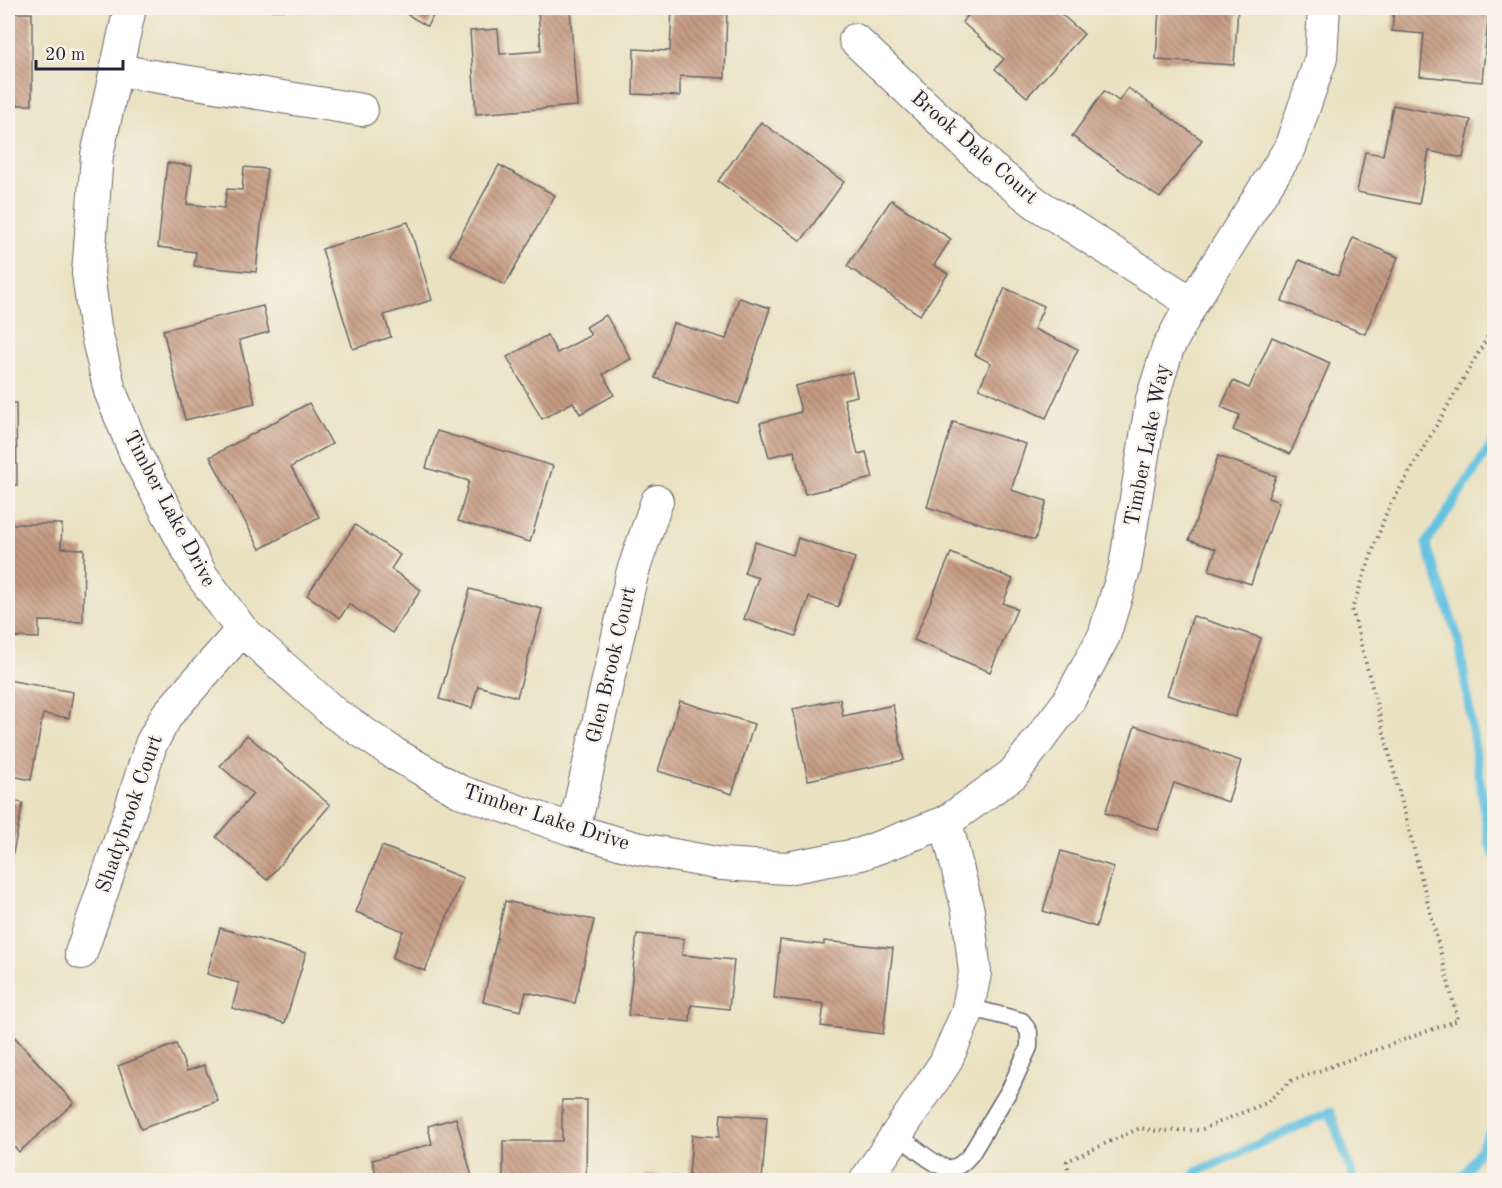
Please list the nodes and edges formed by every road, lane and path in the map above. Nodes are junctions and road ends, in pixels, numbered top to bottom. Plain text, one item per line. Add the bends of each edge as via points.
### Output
1 (130, 8) edge
2 (1324, 8) edge
3 (855, 40) dead end
4 (116, 70) junction
5 (362, 110) dead end
6 (1191, 303) junction
7 (1494, 326) edge
8 (657, 501) dead end
9 (242, 630) junction
10 (946, 822) junction
11 (574, 830) junction
12 (81, 953) dead end
13 (969, 1007) junction
14 (897, 1134) junction
15 (866, 1180) edge
16 (1070, 1180) edge

1 - 4 street, Timber Lake Drive
2 - 6 street, Timber Lake Way via 1321,58 1290,147
3 - 6 street, Brook Dale Court via 990,167 1037,204
4 - 5 street
4 - 9 street, Timber Lake Drive via 97,155 88,273 95,327 110,391 136,455 202,576
6 - 10 street, Timber Lake Way via 1168,348 1152,399 1125,567 1104,636 1068,702 1013,774
7 - 16 path via 1387,512 1352,609 1458,1020 1291,1081 1266,1103 1200,1130 1140,1128 1067,1161
8 - 11 street, Glen Brook Court via 632,574
9 - 11 street, Timber Lake Drive via 334,713 395,754 459,791
9 - 12 street, Shadybrook Court via 168,715 151,744
10 - 11 street, Timber Lake Drive via 861,854 787,868 721,864 636,848
10 - 13 street via 969,911 975,973
13 - 14 street via 945,1063
13 - 14 lane via 1022,1021 1029,1032 1029,1047 1010,1089 970,1154 963,1163 951,1168 939,1165
14 - 15 street

